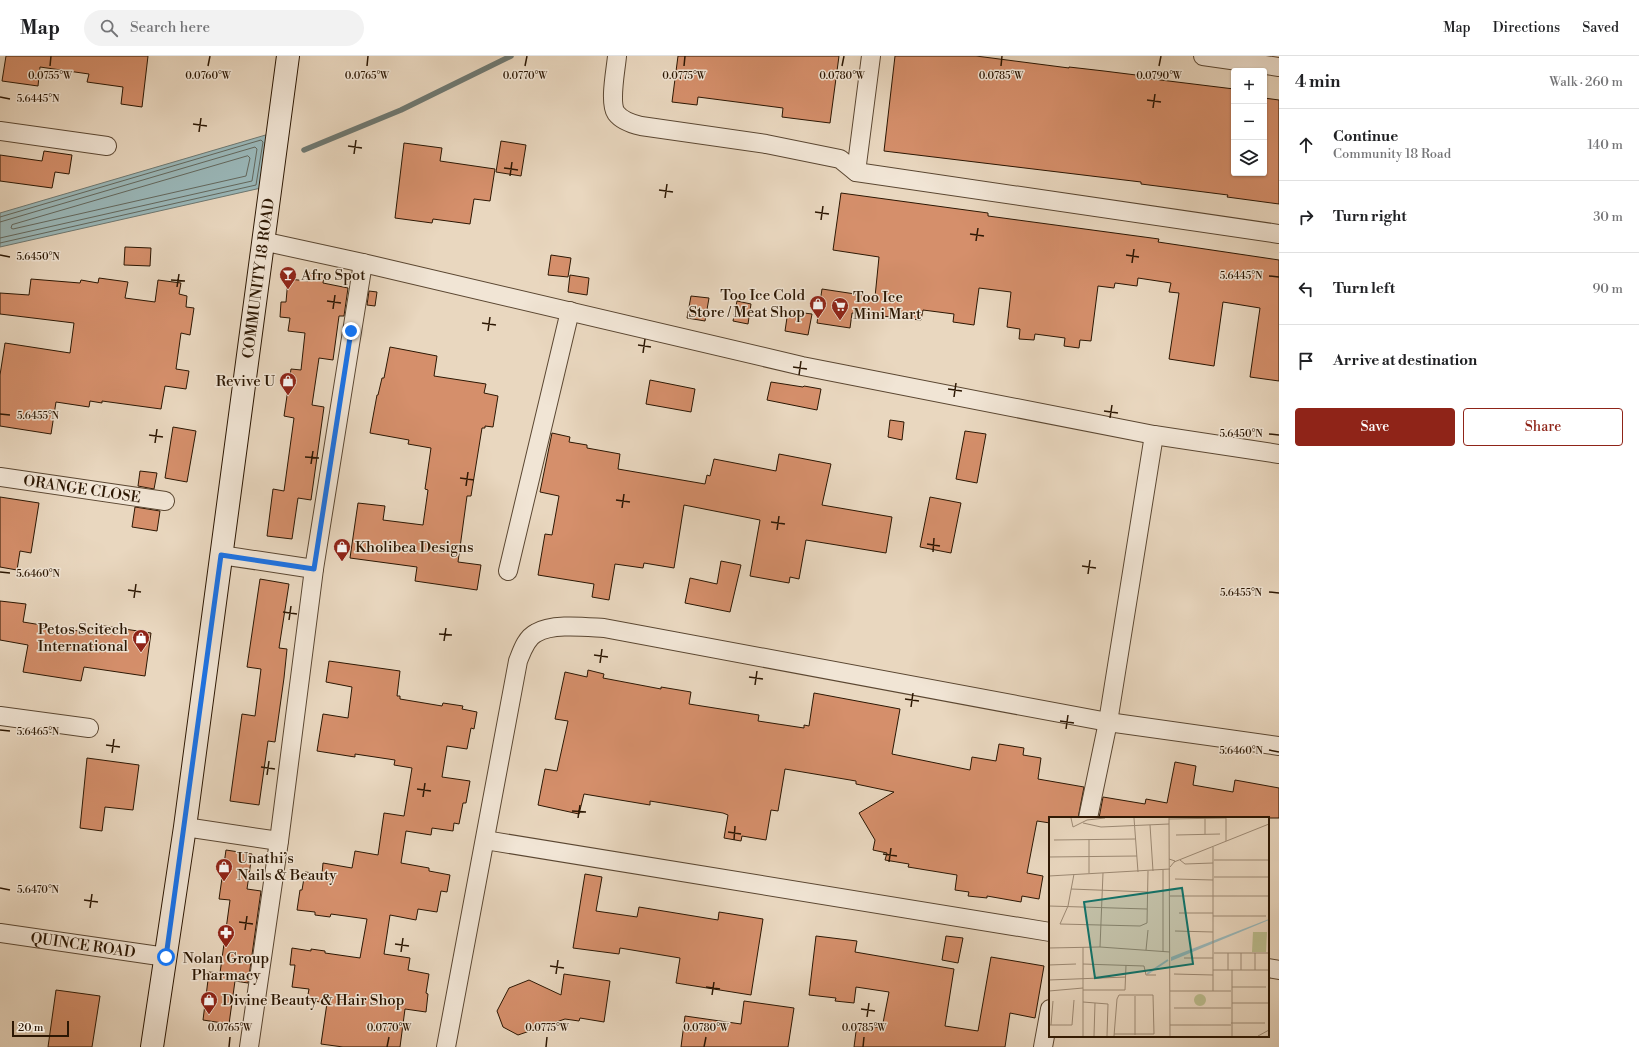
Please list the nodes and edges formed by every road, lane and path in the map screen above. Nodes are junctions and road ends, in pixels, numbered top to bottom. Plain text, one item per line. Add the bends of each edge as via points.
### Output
1 (288, 56) edge
2 (617, 56) edge
3 (871, 56) edge
4 (1203, 56) edge
5 (1279, 67) edge
6 (0, 131) edge
7 (107, 146) dead end
8 (856, 172) junction
9 (1279, 234) edge
10 (262, 241) junction
11 (363, 262) junction
12 (570, 311) junction
13 (1154, 435) junction
14 (1279, 454) edge
15 (0, 477) edge
16 (165, 501) dead end
17 (221, 555) junction
18 (314, 569) junction
19 (508, 571) dead end
20 (0, 716) edge
21 (1108, 722) junction
22 (89, 728) dead end
23 (1279, 746) edge
24 (1088, 817) edge
25 (185, 827) junction
26 (485, 840) junction
27 (279, 842) junction
28 (1049, 932) edge
29 (0, 933) edge
30 (166, 957) junction
31 (1269, 968) edge
32 (1279, 970) edge
33 (1049, 1014) edge
34 (152, 1047) edge
35 (249, 1047) edge
36 (446, 1047) edge
37 (1043, 1047) edge

1 - 10 main road, COMMUNITY 18 ROAD via 273,179
2 - 8 street via 613,106 617,114 628,122 766,144 840,159
3 - 8 street
4 - 5 street
6 - 7 street
8 - 9 street
10 - 11 street
10 - 17 main road, COMMUNITY 18 ROAD
11 - 12 street
11 - 18 street
12 - 13 street via 802,366
12 - 19 street
13 - 14 street
13 - 21 street
15 - 16 street, ORANGE CLOSE
17 - 18 street
17 - 25 main road, COMMUNITY 18 ROAD
18 - 27 street
20 - 22 street
21 - 23 street
21 - 24 street
21 - 26 street via 604,628 549,628 536,633 526,643 518,661
25 - 27 street
25 - 30 main road, COMMUNITY 18 ROAD
26 - 28 street
26 - 36 street
27 - 35 street
29 - 30 street, QUINCE ROAD
30 - 34 main road, COMMUNITY 18 ROAD
31 - 32 street
33 - 37 street

